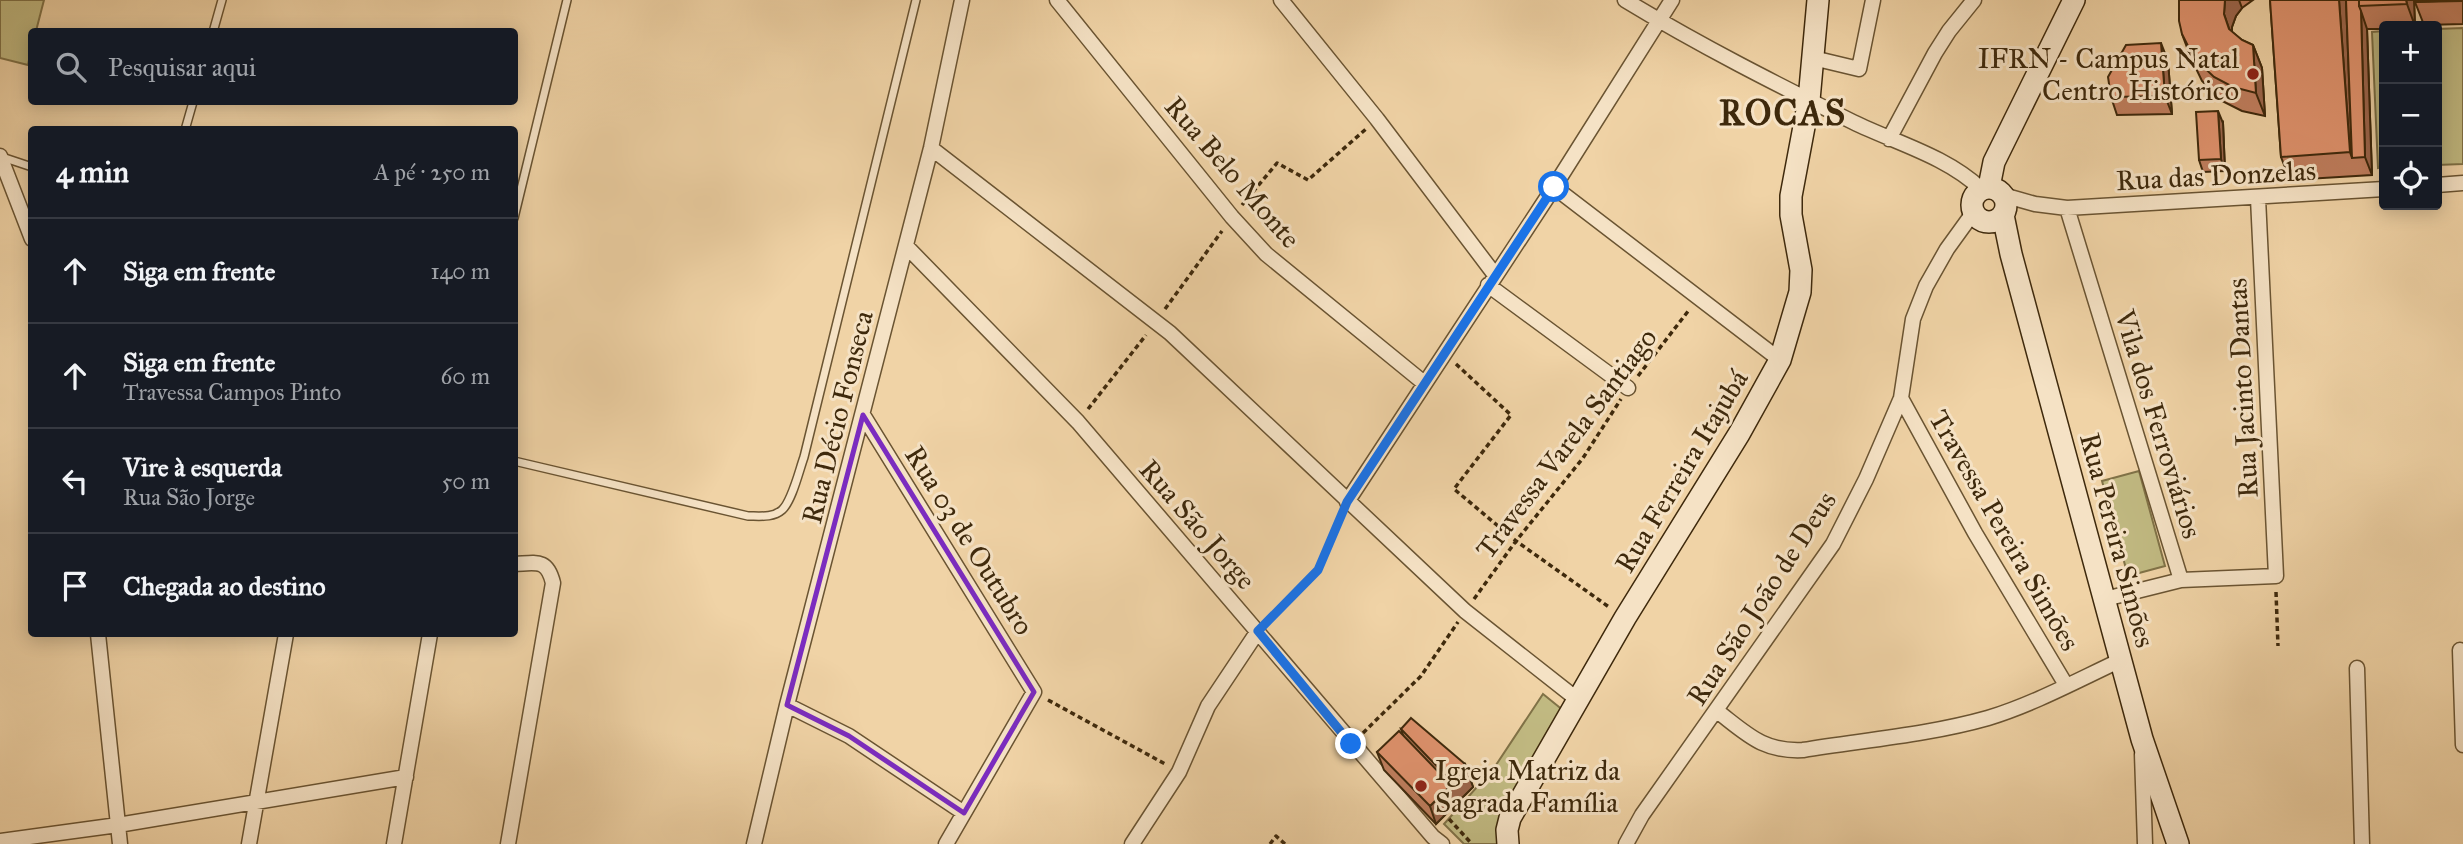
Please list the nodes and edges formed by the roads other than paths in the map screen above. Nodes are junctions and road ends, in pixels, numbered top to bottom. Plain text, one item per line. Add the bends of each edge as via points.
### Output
1 (222, 0) edge
2 (567, 0) edge
3 (916, 0) edge
4 (962, 0) edge
5 (1057, 0) edge
6 (1280, 0) edge
7 (1625, 0) edge
8 (1672, 0) edge
9 (1818, 0) edge
10 (1872, 0) edge
11 (1974, 0) edge
12 (2074, 0) edge
13 (1660, 21) junction
14 (214, 28) edge
15 (1813, 58) junction
16 (1809, 100) junction
17 (192, 105) edge
18 (186, 126) edge
19 (1889, 139) junction
20 (931, 148) junction
21 (0, 156) edge
22 (28, 166) edge
23 (2463, 183) edge
24 (2442, 185) edge
25 (1554, 187) junction
26 (2379, 188) edge
27 (2258, 198) junction
28 (518, 202) edge
29 (1992, 204) junction
30 (2067, 208) junction
31 (28, 229) edge
32 (906, 246) junction
33 (1491, 280) junction
34 (1780, 360) junction
35 (1424, 383) junction
36 (1628, 388) road end
37 (1901, 398) junction
38 (863, 415) junction
39 (518, 462) edge
40 (1347, 502) junction
41 (518, 564) edge
42 (2181, 580) junction
43 (2105, 599) junction
44 (1258, 631) junction
45 (98, 637) edge
46 (285, 637) edge
47 (429, 637) edge
48 (2460, 650) dead end
49 (2121, 660) junction
50 (2357, 668) dead end
51 (2066, 685) junction
52 (2462, 694) edge
53 (1578, 700) junction
54 (787, 705) junction
55 (1717, 711) junction
56 (2142, 738) junction
57 (2463, 745) edge
58 (405, 777) junction
59 (258, 801) junction
60 (964, 813) junction
61 (118, 825) junction
62 (0, 841) edge
63 (1433, 842) edge
64 (1511, 842) edge
65 (120, 844) edge
66 (249, 844) edge
67 (394, 844) edge
68 (508, 844) edge
69 (754, 844) edge
70 (946, 844) edge
71 (1132, 844) edge
72 (1626, 844) edge
73 (2145, 844) edge
74 (2178, 844) edge
75 (2362, 844) edge

1 - 14 lane
2 - 28 lane
3 - 39 lane via 804,457 782,510 748,516
4 - 20 street, Rua Décio Fonseca
5 - 35 street, Rua Belo Monte via 1266,254
6 - 33 street via 1377,119
7 - 13 street
8 - 13 street
9 - 15 street, Rua Ferreira Itajubá
10 - 15 street via 1859,69
11 - 19 street via 1935,53
12 - 29 street via 1994,162
13 - 16 street
13 - 25 street
15 - 16 street, Rua Ferreira Itajubá
16 - 19 street
16 - 34 street, Rua Ferreira Itajubá via 1791,196 1800,292
17 - 18 lane
19 - 29 street via 1957,169
20 - 32 street, Rua Décio Fonseca
20 - 40 street via 1156,322
21 - 22 lane
21 - 31 street
23 - 24 street
25 - 33 street
25 - 34 street
26 - 27 street, Rua das Donzelas via 2356,184
27 - 30 street, Rua das Donzelas
27 - 42 street, Rua Jacinto Dantas via 2276,576
29 - 30 street, Rua das Donzelas
29 - 37 street, Rua São João de Deus via 1947,249 1932,276 1913,319
29 - 43 street, Rua Pereira Simões via 2011,254
30 - 42 street, Vila dos Ferroviários
32 - 38 street, Rua Décio Fonseca
32 - 44 street, Rua São Jorge via 1078,422
33 - 35 street
33 - 36 street
34 - 53 street, Rua Ferreira Itajubá
35 - 40 street
37 - 51 street, Travessa Pereira Simões
37 - 55 street, Rua São João de Deus via 1833,544
38 - 54 street, Rua Décio Fonseca
38 - 60 street, Rua 03 de Outubro via 1034,692
40 - 53 street via 1465,611
41 - 68 street via 546,566 554,583
42 - 43 street, Vila dos Ferroviários
43 - 49 street, Rua Pereira Simões
44 - 63 street, Rua São Jorge
44 - 71 street via 1208,706 1179,772
45 - 61 street
46 - 59 street
47 - 58 street
48 - 52 street
49 - 51 street
49 - 56 street, Rua Pereira Simões
50 - 75 street
51 - 55 street via 1989,718 1793,751 1755,741
52 - 57 street
53 - 64 street, Rua Ferreira Itajubá via 1510,818
54 - 60 street via 849,736
54 - 69 street, Rua Décio Fonseca
55 - 72 street, Rua São João de Deus
56 - 73 street, Rua Pereira Simões
56 - 74 street
58 - 59 street
58 - 67 street
59 - 61 street
59 - 66 street
60 - 70 street
61 - 62 street
61 - 65 street

